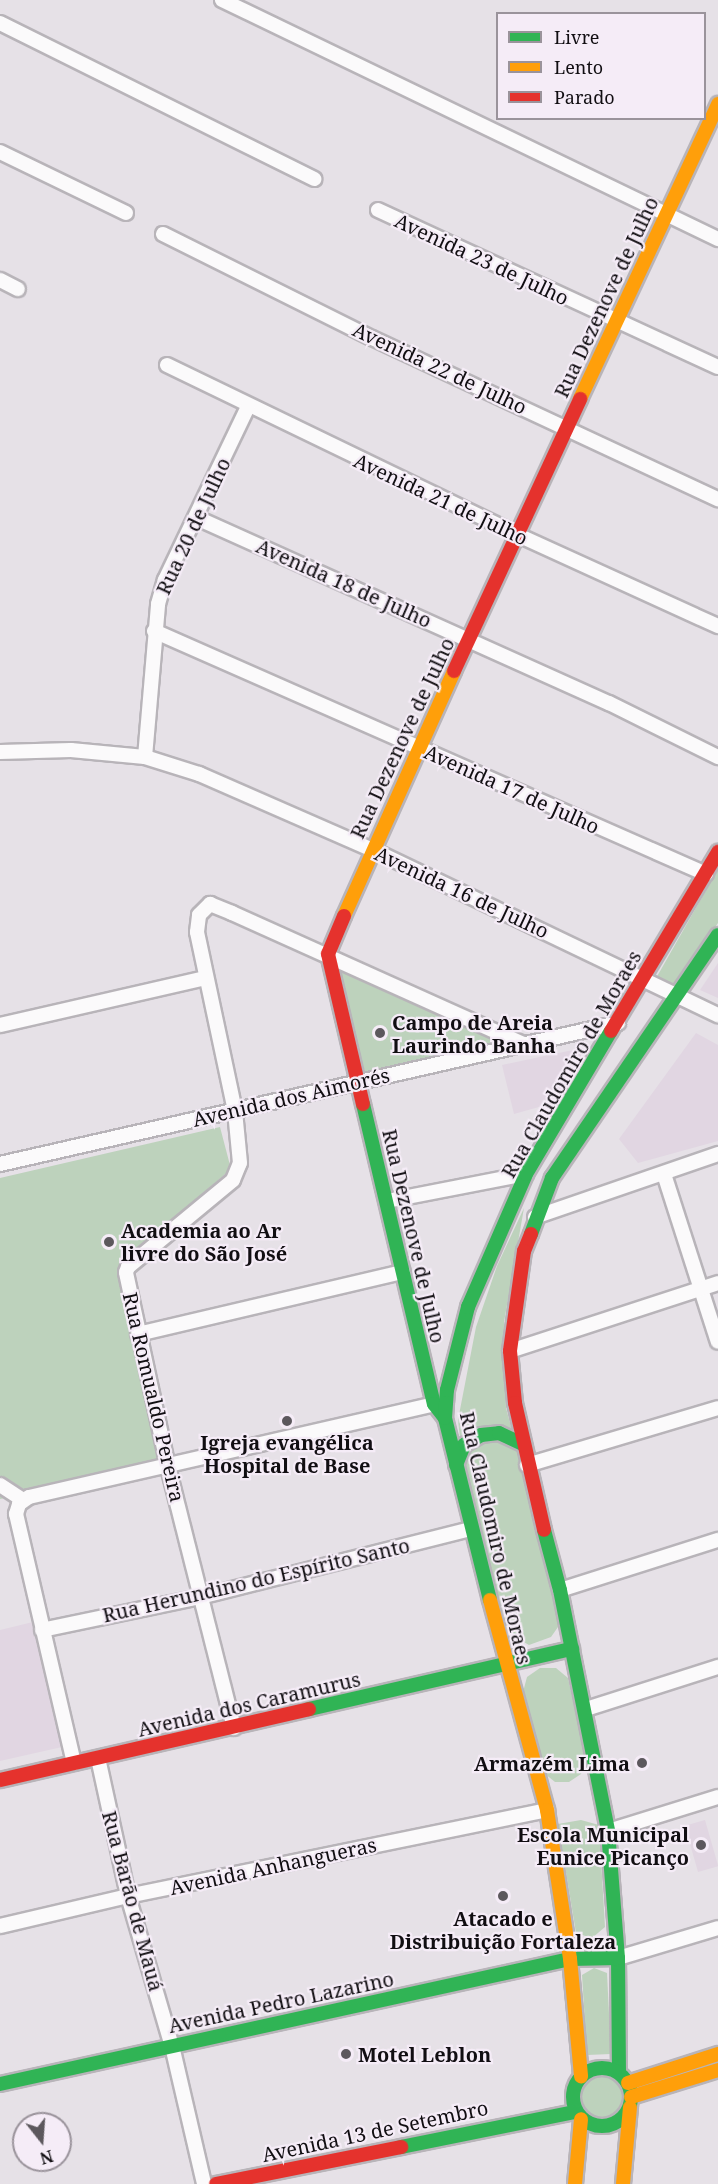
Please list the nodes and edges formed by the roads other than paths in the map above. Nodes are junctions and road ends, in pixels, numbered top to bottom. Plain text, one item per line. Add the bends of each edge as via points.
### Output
1 (222, 0) edge
2 (0, 23) edge
3 (714, 110) edge
4 (0, 152) edge
5 (314, 179) dead end
6 (378, 210) dead end
7 (126, 213) dead end
8 (666, 216) junction
9 (164, 234) dead end
10 (718, 239) edge
11 (0, 280) edge
12 (18, 289) dead end
13 (617, 321) junction
14 (166, 365) dead end
15 (718, 367) edge
16 (248, 408) junction
17 (567, 427) junction
18 (718, 500) edge
19 (197, 518) junction
20 (518, 535) junction
21 (718, 626) edge
22 (154, 631) junction
23 (470, 640) junction
24 (420, 748) junction
25 (0, 752) edge
26 (145, 757) junction
27 (718, 757) edge
28 (371, 849) junction
29 (718, 852) edge
30 (706, 874) junction
31 (718, 935) edge
32 (328, 954) junction
33 (645, 977) junction
34 (206, 978) junction
35 (676, 997) junction
36 (718, 1015) edge
37 (618, 1023) junction
38 (0, 1024) edge
39 (524, 1044) junction
40 (356, 1081) junction
41 (235, 1111) junction
42 (718, 1154) edge
43 (0, 1164) edge
44 (526, 1174) junction
45 (664, 1174) junction
46 (387, 1201) junction
47 (535, 1217) junction
48 (403, 1272) junction
49 (718, 1282) edge
50 (701, 1288) junction
51 (138, 1334) junction
52 (718, 1342) edge
53 (510, 1351) junction
54 (434, 1404) junction
55 (718, 1408) edge
56 (445, 1418) junction
57 (523, 1444) junction
58 (456, 1465) junction
59 (527, 1465) junction
60 (168, 1467) junction
61 (0, 1485) edge
62 (21, 1502) junction
63 (471, 1529) junction
64 (718, 1540) edge
65 (560, 1590) junction
66 (200, 1596) junction
67 (42, 1630) junction
68 (572, 1649) junction
69 (506, 1664) junction
70 (718, 1666) edge
71 (586, 1708) junction
72 (234, 1728) junction
73 (98, 1758) junction
74 (74, 1763) junction
75 (0, 1780) edge
76 (718, 1797) edge
77 (547, 1810) junction
78 (609, 1831) junction
79 (128, 1896) junction
80 (0, 1926) edge
81 (718, 1928) edge
82 (618, 1958) junction
83 (570, 1959) junction
84 (172, 2046) junction
85 (718, 2054) edge
86 (718, 2070) edge
87 (581, 2076) junction
88 (623, 2078) junction
89 (0, 2084) edge
90 (631, 2102) junction
91 (578, 2115) junction
92 (204, 2184) edge
93 (216, 2184) edge
94 (575, 2184) edge
95 (623, 2184) edge

1 - 8 street
2 - 5 street
3 - 8 main road, Rua Dezenove de Julho
4 - 7 street
6 - 13 street, Avenida 23 de Julho
8 - 10 street
8 - 13 main road, Rua Dezenove de Julho
9 - 17 street, Avenida 22 de Julho via 372,338
11 - 12 street
13 - 15 street, Avenida 23 de Julho
13 - 17 main road, Rua Dezenove de Julho
14 - 16 street, Avenida 21 de Julho
16 - 19 street, Rua 20 de Julho
16 - 20 street, Avenida 21 de Julho
17 - 18 street, Avenida 22 de Julho
17 - 20 main road, Rua Dezenove de Julho
19 - 22 street, Rua 20 de Julho via 165,580
19 - 23 street, Avenida 18 de Julho
20 - 21 street, Avenida 21 de Julho
20 - 23 main road, Rua Dezenove de Julho
22 - 24 street, Avenida 17 de Julho
22 - 26 street, Rua 20 de Julho
23 - 24 main road, Rua Dezenove de Julho
23 - 27 street, Avenida 18 de Julho
24 - 28 main road, Rua Dezenove de Julho
24 - 30 street, Avenida 17 de Julho
25 - 26 street, Avenida 16 de Julho via 71,750
26 - 28 street, Avenida 16 de Julho via 199,774
28 - 32 main road, Rua Dezenove de Julho
28 - 33 street, Avenida 16 de Julho
29 - 30 main road, Rua Claudomiro de Moraes
30 - 33 main road, Rua Claudomiro de Moraes
31 - 35 main road, Rua Claudomiro de Moraes
32 - 34 street via 210,904 199,915 197,932
32 - 39 street
32 - 40 main road, Rua Dezenove de Julho
33 - 35 street, Avenida 16 de Julho
33 - 37 main road, Rua Claudomiro de Moraes
34 - 38 street
34 - 41 street
35 - 36 street, Avenida 16 de Julho
35 - 47 main road, Rua Claudomiro de Moraes via 573,1145
37 - 39 street, Avenida dos Aimorés
37 - 44 main road, Rua Claudomiro de Moraes
39 - 40 street, Avenida dos Aimorés
40 - 41 street, Avenida dos Aimorés
40 - 46 main road, Rua Dezenove de Julho
41 - 43 street, Avenida dos Aimorés
41 - 51 street, Rua Romualdo Pereira via 240,1163 233,1180 126,1269
42 - 45 street
44 - 46 street
44 - 56 main road, Rua Claudomiro de Moraes via 468,1307 447,1390
45 - 47 street
45 - 50 street
46 - 48 main road, Rua Dezenove de Julho
47 - 53 main road, Rua Claudomiro de Moraes via 524,1251
48 - 51 street
48 - 54 main road, Rua Dezenove de Julho
49 - 50 street
50 - 52 street
50 - 53 street
51 - 60 street, Rua Romualdo Pereira
53 - 57 main road, Rua Claudomiro de Moraes
54 - 56 main road, Rua Dezenove de Julho
54 - 60 street
55 - 59 street
56 - 58 main road, Rua Claudomiro de Moraes
57 - 58 main road via 499,1433 481,1435 464,1445
57 - 59 main road, Rua Claudomiro de Moraes
58 - 63 main road, Rua Claudomiro de Moraes
59 - 65 main road, Rua Claudomiro de Moraes
60 - 62 street
60 - 66 street, Rua Romualdo Pereira
61 - 62 street
62 - 67 street via 16,1514
63 - 66 street, Rua Herundino do Espírito Santo
63 - 69 main road, Rua Claudomiro de Moraes
64 - 65 street
65 - 68 main road, Rua Claudomiro de Moraes
66 - 67 street, Rua Herundino do Espírito Santo
66 - 72 street, Rua Romualdo Pereira
67 - 74 street
68 - 69 main road, Avenida dos Caramurus
68 - 71 main road, Rua Claudomiro de Moraes
69 - 72 main road, Avenida dos Caramurus
69 - 77 main road, Rua Claudomiro de Moraes
70 - 71 street
71 - 78 main road, Rua Claudomiro de Moraes
72 - 73 main road, Avenida dos Caramurus
73 - 74 main road, Avenida dos Caramurus
73 - 79 street, Rua Barão de Mauá
74 - 75 main road, Avenida dos Caramurus
76 - 78 street
77 - 79 street, Avenida Anhangueras
77 - 83 main road, Rua Claudomiro de Moraes
78 - 82 main road, Rua Claudomiro de Moraes
79 - 80 street, Avenida Anhangueras
79 - 84 street, Rua Barão de Mauá
81 - 82 street
82 - 83 main road, Avenida Pedro Lazarino
82 - 88 main road, Rua Claudomiro de Moraes
83 - 84 main road, Avenida Pedro Lazarino
83 - 87 main road, Rua Claudomiro de Moraes
84 - 89 main road, Avenida Pedro Lazarino
84 - 92 street, Rua Barão de Mauá
85 - 88 main road
86 - 90 main road
87 - 88 main road via 599,2068
87 - 91 main road via 572,2094
88 - 90 main road
90 - 91 main road via 611,2125 593,2125
90 - 95 main road
91 - 93 main road, Avenida 13 de Setembro via 543,2117
91 - 94 main road

